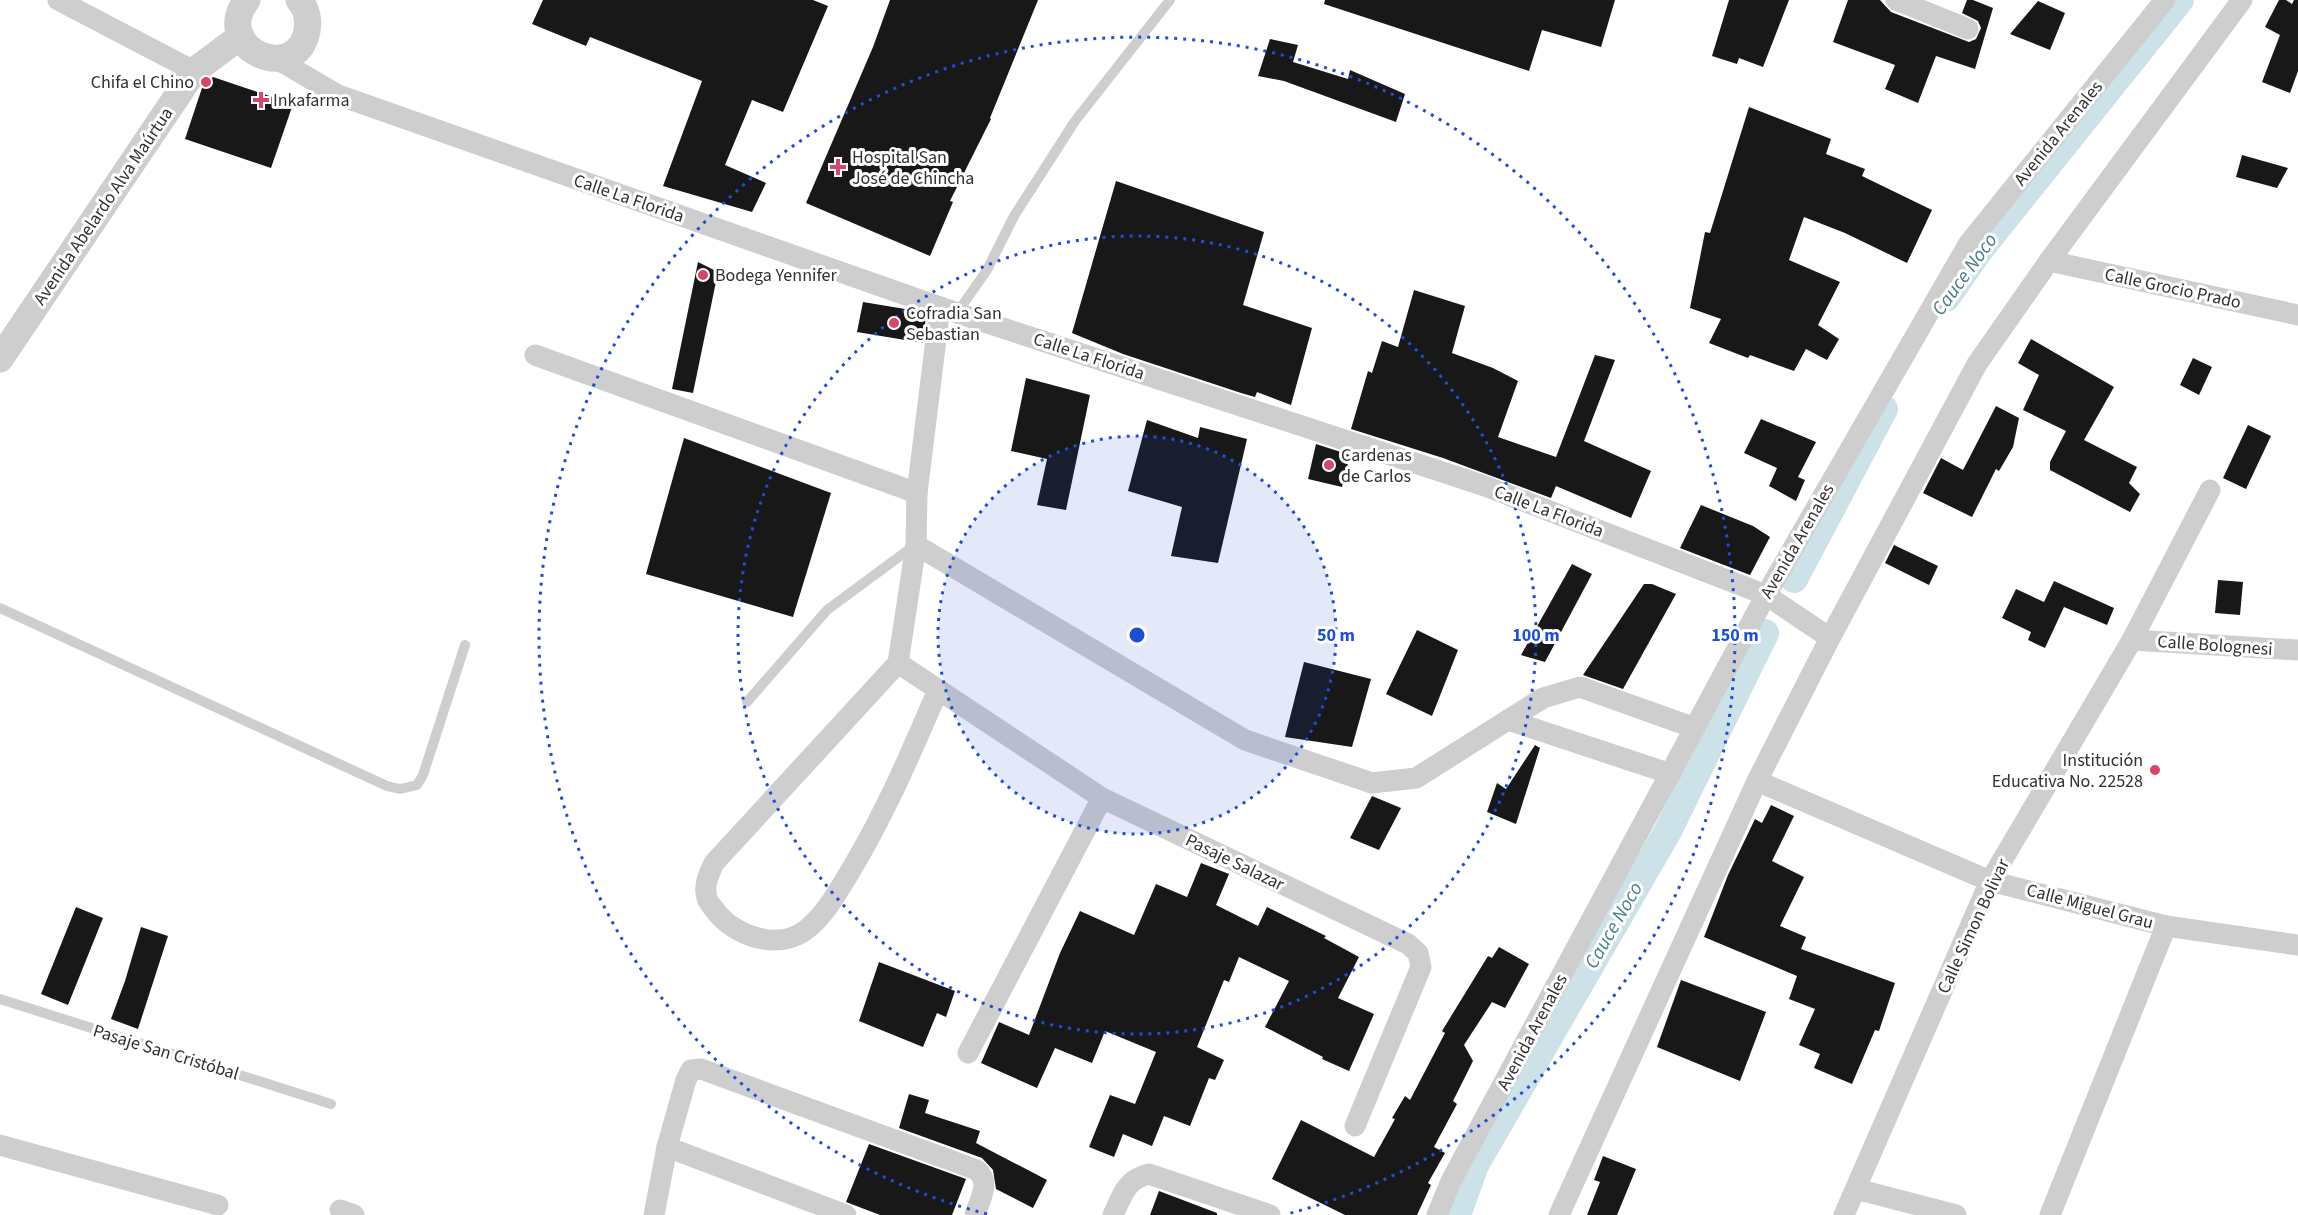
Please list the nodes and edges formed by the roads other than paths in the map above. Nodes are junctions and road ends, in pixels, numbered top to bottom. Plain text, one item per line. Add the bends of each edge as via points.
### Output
1 (58, 0) edge
2 (247, 0) edge
3 (1170, 0) edge
4 (1896, 0) edge
5 (2165, 0) edge
6 (2242, 0) edge
7 (307, 5) edge
8 (1968, 29) dead end
9 (241, 36) junction
10 (275, 58) junction
11 (194, 71) junction
12 (2049, 261) junction
13 (949, 310) junction
14 (2298, 315) edge
15 (1, 354) edge
16 (535, 355) dead end
17 (2210, 490) dead end
18 (917, 492) junction
19 (916, 545) junction
20 (1766, 595) junction
21 (0, 608) edge
22 (1830, 638) junction
23 (2132, 640) junction
24 (465, 645) dead end
25 (2298, 650) edge
26 (898, 663) junction
27 (938, 690) junction
28 (747, 702) dead end
29 (1508, 720) junction
30 (1695, 728) junction
31 (1671, 774) junction
32 (1757, 781) junction
33 (1102, 798) junction
34 (1990, 881) junction
35 (2166, 926) junction
36 (2298, 945) edge
37 (0, 999) edge
38 (968, 1053) dead end
39 (331, 1104) dead end
40 (1355, 1126) dead end
41 (0, 1145) edge
42 (668, 1147) junction
43 (1856, 1189) junction
44 (218, 1205) dead end
45 (654, 1215) edge
46 (846, 1215) edge
47 (975, 1215) edge
48 (1113, 1215) edge
49 (1270, 1215) edge
50 (1437, 1215) edge
51 (1559, 1215) edge
52 (1844, 1215) edge
53 (1956, 1215) edge
54 (2050, 1215) edge

1 - 11 street
2 - 9 street via 239,16
3 - 13 lane via 1076,121 1014,216 987,270
4 - 8 street
5 - 20 street, Avenida Arenales via 1969,243
6 - 12 street
7 - 10 street via 308,25 302,44 285,57
9 - 10 street via 254,52
9 - 11 street, Avenida Abelardo Alva Maúrtua
10 - 13 street, Calle La Florida via 338,95
11 - 15 street, Avenida Abelardo Alva Maúrtua
12 - 14 street, Calle Grocio Prado
12 - 22 street via 1977,364
13 - 18 street
13 - 20 street, Calle La Florida via 1485,486
16 - 18 street
17 - 23 street, Calle Simon Bolivar
18 - 19 street
19 - 26 street
19 - 28 lane via 827,610
19 - 29 street via 1245,740 1372,783 1416,778
20 - 22 street, Calle La Florida
20 - 30 street, Avenida Arenales
21 - 24 lane via 400,789 417,785 423,775
22 - 32 street
23 - 25 street, Calle Bolognesi
23 - 34 street, Calle Simon Bolivar
26 - 27 street, Pasaje Salazar
26 - 27 street via 714,863 706,879 706,899 733,928 748,936 770,939 791,938 807,929 836,895 873,834
27 - 33 street, Pasaje Salazar
29 - 30 street via 1543,698 1580,687
29 - 31 street
30 - 31 street, Avenida Arenales
31 - 50 street, Avenida Arenales
32 - 34 street, Calle Miguel Grau
32 - 51 street
33 - 38 street
33 - 40 street, Pasaje Salazar via 1408,944 1418,953 1421,968
34 - 35 street, Calle Miguel Grau
34 - 43 street, Calle Simon Bolivar
35 - 36 street, Calle Miguel Grau
35 - 54 street
37 - 39 lane, Pasaje San Cristóbal
41 - 44 street
42 - 45 street
42 - 46 street
42 - 47 street via 686,1080 691,1070 701,1069 977,1170 985,1187
43 - 52 street, Calle Simon Bolivar
43 - 53 street
48 - 49 street via 1127,1186 1137,1177 1149,1174

